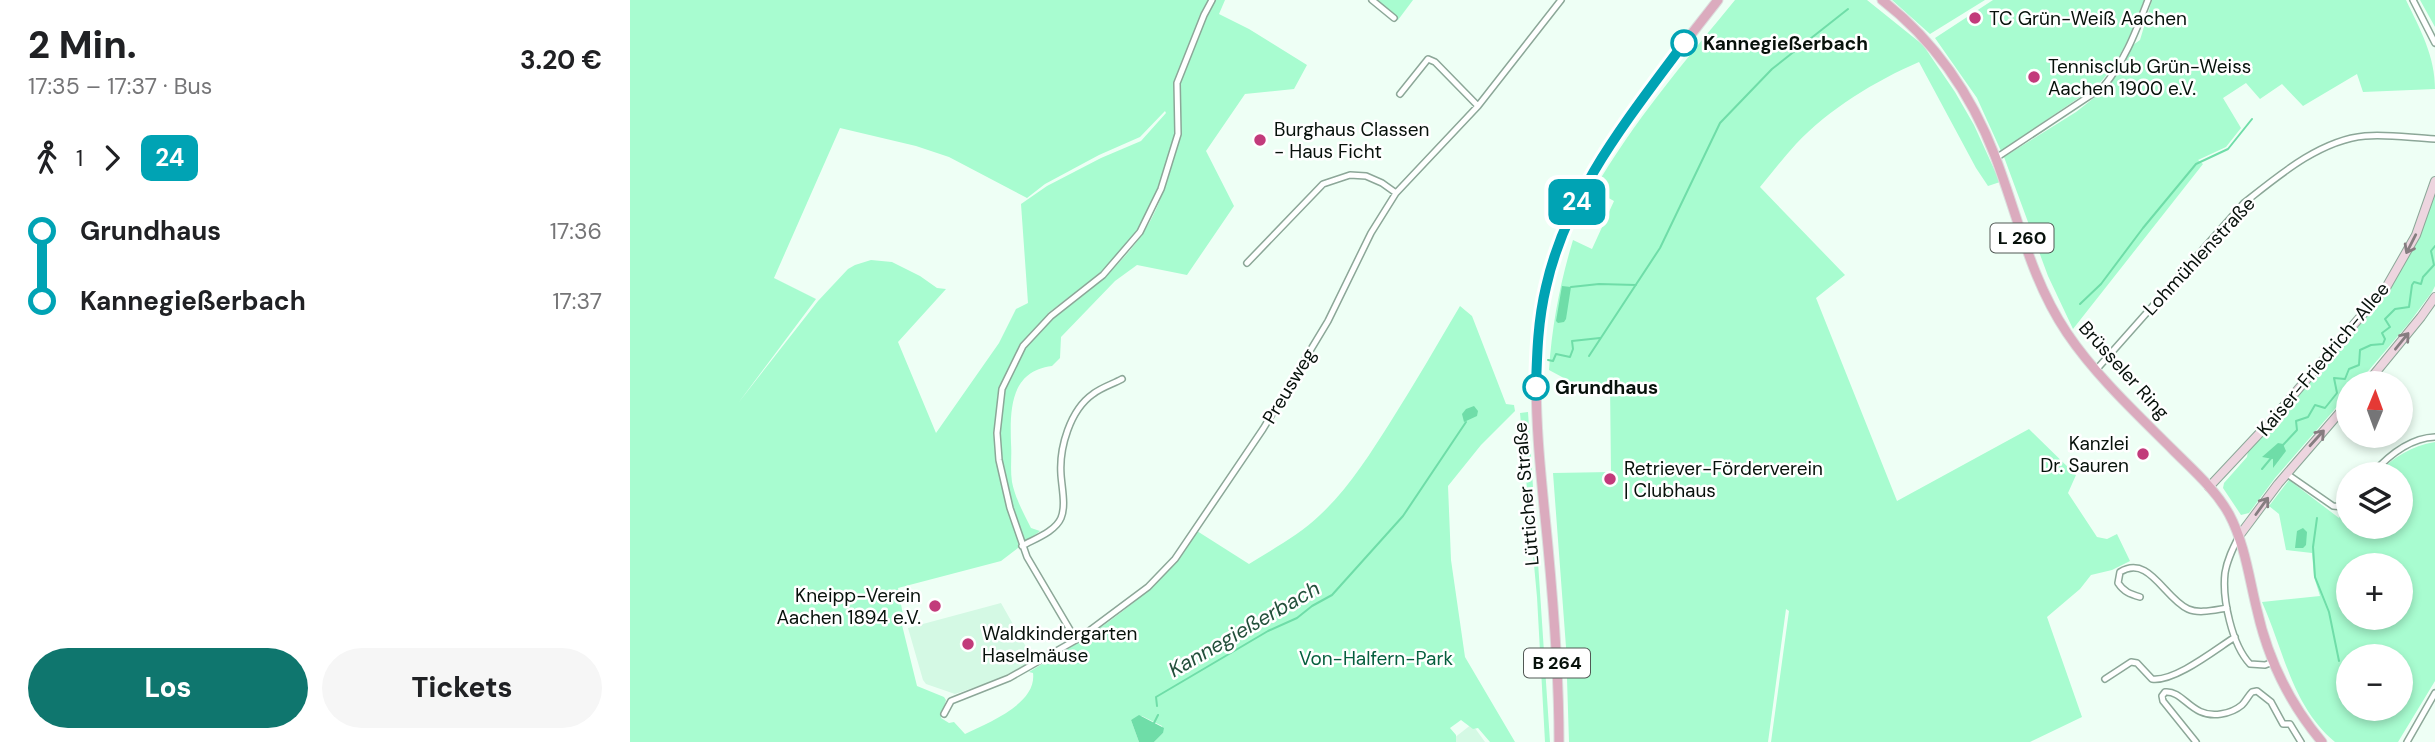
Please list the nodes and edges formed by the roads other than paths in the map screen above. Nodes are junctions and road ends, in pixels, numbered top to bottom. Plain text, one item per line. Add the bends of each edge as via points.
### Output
1 (1212, 0) edge
2 (1373, 0) edge
3 (1561, 0) edge
4 (1718, 0) edge
5 (1882, 0) edge
6 (2148, 0) edge
7 (2413, 0) edge
8 (1394, 18) dead end
9 (2435, 43) edge
10 (1400, 94) dead end
11 (1478, 106) junction
12 (2435, 139) edge
13 (1996, 158) junction
14 (2435, 181) edge
15 (1396, 193) junction
16 (1247, 263) dead end
17 (2435, 297) edge
18 (2096, 370) junction
19 (2377, 371) edge
20 (1122, 379) dead end
21 (2336, 417) edge
22 (2435, 437) edge
23 (2384, 462) edge
24 (2287, 474) junction
25 (2209, 487) junction
26 (2336, 506) edge
27 (2239, 536) junction
28 (1022, 546) junction
29 (2140, 597) dead end
30 (2227, 608) junction
31 (2235, 637) junction
32 (1076, 640) junction
33 (2273, 662) junction
34 (2105, 679) dead end
35 (2435, 693) edge
36 (944, 714) dead end
37 (2302, 716) junction
38 (2290, 724) junction
39 (1559, 742) edge
40 (2196, 742) edge
41 (2301, 742) edge
42 (2322, 742) edge
43 (2407, 742) edge

1 - 28 street via 1177,83 1178,134 1161,189 1140,232 1103,275 1051,316 1023,346 1002,389 997,418 999,460
2 - 8 street
3 - 11 street, Preusweg
4 - 39 main road, Lütticher Straße / B 264 via 1603,156 1564,229 1546,285 1537,344 1536,401 1556,645
5 - 13 main road, Brüsseler Ring / L 260 via 1926,39 1953,73
6 - 13 street via 2124,56 2103,87
7 - 9 street
10 - 11 street via 1428,59
11 - 15 street, Preusweg
12 - 18 street, Lohmühlenstraße via 2389,135 2344,140 2271,181 2244,203
13 - 18 main road, Brüsseler Ring / L 260 via 2046,299
14 -> 25 street, Kaiser-Friedrich-Allee via 2416,235 2387,286
15 - 16 street via 1366,176 1350,175 1323,184
15 - 32 street, Preusweg via 1276,408 1181,550 1148,587
19 -> 17 street
18 - 25 main road, Brüsseler Ring / L 260
20 - 28 street via 1090,396 1070,423 1062,447 1061,519
24 -> 21 street
22 - 23 street via 2405,446
24 - 26 street
27 -> 24 street
25 - 27 main road, Brüsseler Ring / L 260
27 - 30 street via 2227,561
27 - 33 main road, Brüsseler Ring / L 260
28 - 32 street
29 - 30 street via 2122,589 2120,572 2131,567 2143,569 2189,610
30 - 31 street
31 - 33 street via 2250,664
31 - 34 street via 2164,678 2152,679 2137,663 2131,663
32 - 36 street, Preusweg via 1009,678 951,701
33 - 37 main road, Brüsseler Ring / L 260
35 - 43 street
37 - 38 street
37 - 42 main road, Brüsseler Ring / L 260
38 - 40 street via 2283,724 2272,702 2258,691 2232,711 2211,715 2201,713 2175,693 2165,692 2163,701
38 - 41 street

